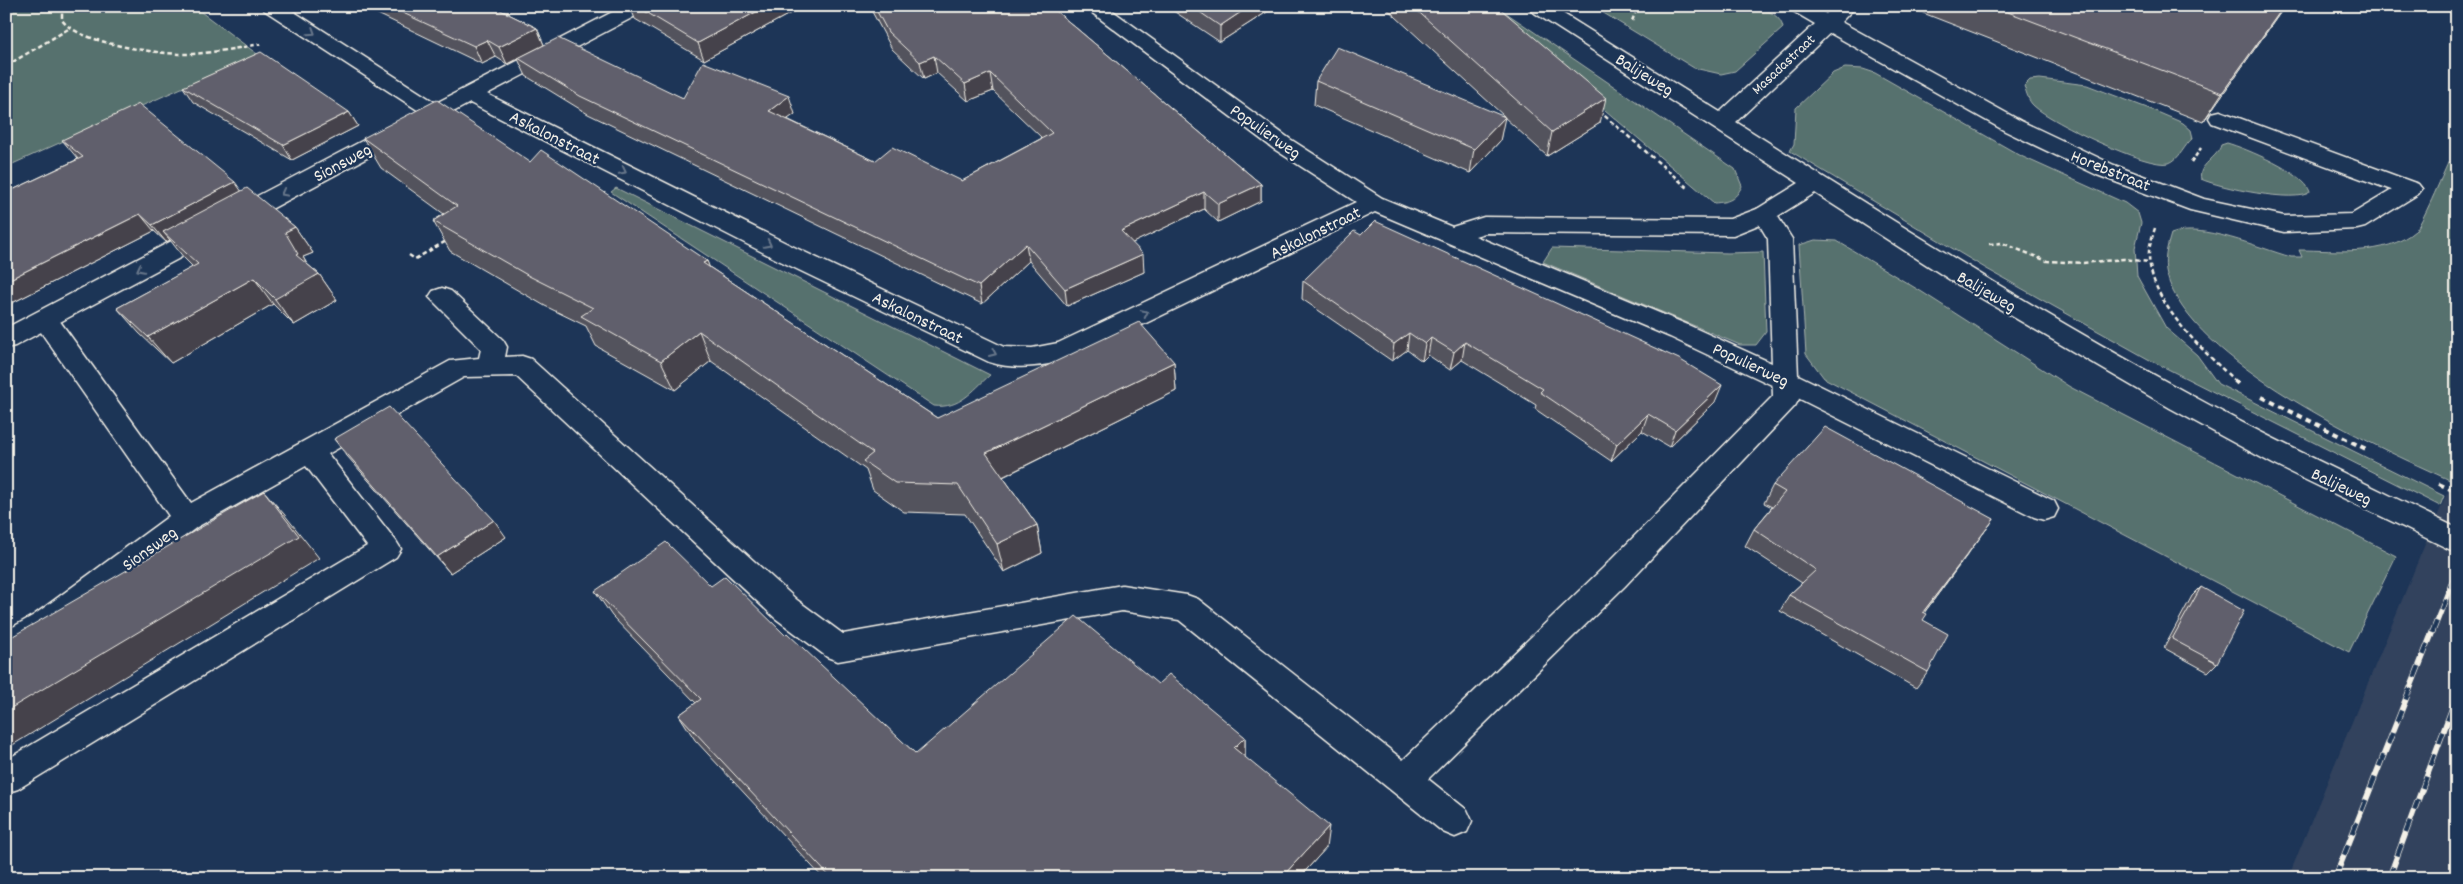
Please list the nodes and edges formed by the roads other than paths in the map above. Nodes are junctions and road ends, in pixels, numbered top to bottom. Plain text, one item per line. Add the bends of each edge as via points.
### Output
1 (271, 6) edge
2 (640, 6) edge
3 (1093, 6) edge
4 (1537, 6) edge
5 (1798, 6) edge
6 (1846, 6) edge
7 (1828, 23) junction
8 (470, 94) junction
9 (435, 112) junction
10 (2220, 118) edge
11 (1722, 123) junction
12 (1815, 183) junction
13 (1374, 204) junction
14 (1765, 214) junction
15 (1451, 235) junction
16 (442, 297) dead end
17 (45, 319) junction
18 (6, 339) edge
19 (490, 367) junction
20 (1785, 380) junction
21 (310, 451) junction
22 (2044, 509) dead end
23 (188, 519) junction
24 (2457, 541) edge
25 (6, 647) edge
26 (6, 778) edge
27 (1404, 781) junction
28 (1455, 821) dead end

1 -> 9 street
2 - 8 street, Sionsweg
3 - 13 street, Populierweg via 1282,144
4 - 11 street, Balijeweg
5 - 7 street
6 - 7 street, Masadastraat
7 - 10 street, Horebstraat via 1935,86 2087,162 2248,220 2316,228 2346,225 2369,218 2403,198 2410,189
7 - 11 street, Masadastraat
8 - 9 street, Sionsweg
8 -> 13 street, Askalonstraat via 794,257 998,356 1014,359 1065,351
9 -> 17 street, Sionsweg
11 - 12 street, Balijeweg
12 - 14 street
12 - 24 street, Balijeweg via 1964,277 2179,401
13 - 15 street, Populierweg
14 - 15 street via 1733,227 1484,225
14 - 20 street via 1780,239
15 - 20 street, Populierweg via 1679,331
16 - 19 street via 494,347
17 - 18 street, Sionsweg
17 - 23 street, Sionsweg
19 - 21 street via 459,368
19 - 27 street via 522,366 786,609 838,648 1122,598 1188,608
20 - 22 street, Populierweg
20 - 27 street via 1786,399 1614,577
21 - 23 street
21 - 26 street via 386,549
23 - 25 street, Sionsweg via 45,624
27 - 28 street

